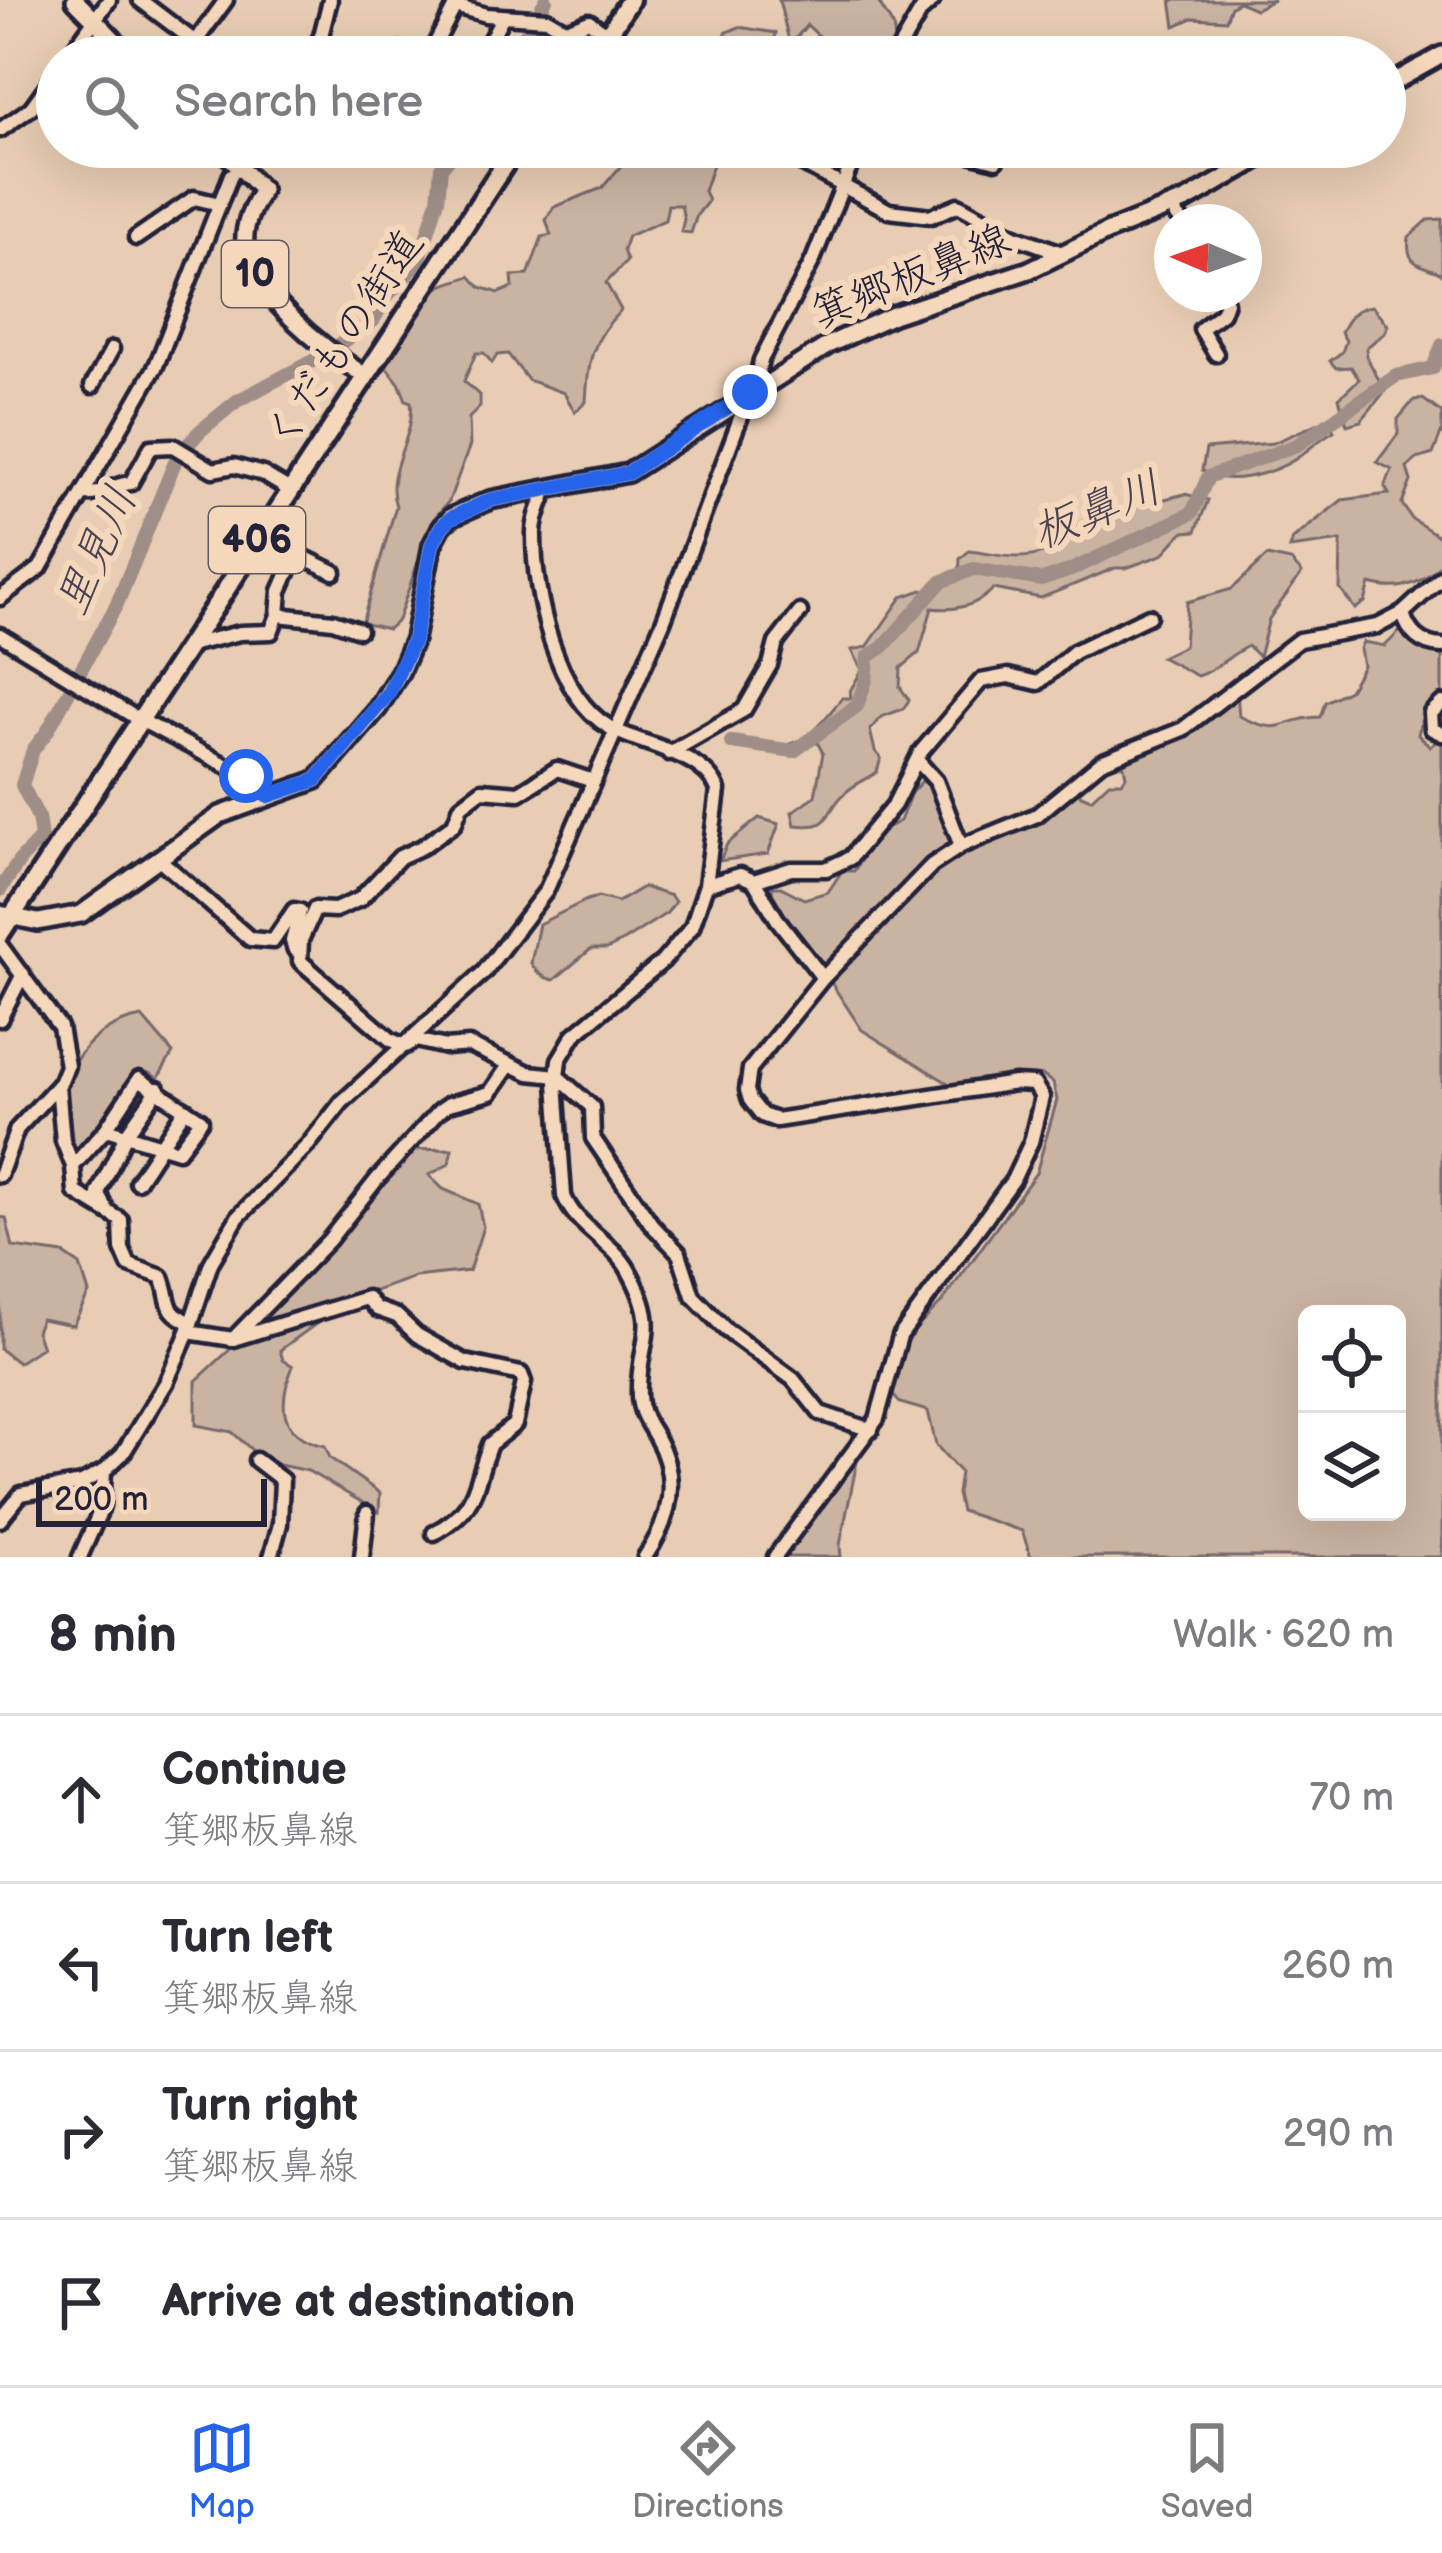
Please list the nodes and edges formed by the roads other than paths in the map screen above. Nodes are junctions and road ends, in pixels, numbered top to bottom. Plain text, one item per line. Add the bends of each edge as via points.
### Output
1 (75, 0) edge
2 (109, 0) edge
3 (140, 0) edge
4 (226, 0) edge
5 (330, 0) edge
6 (630, 0) edge
7 (933, 0) edge
8 (467, 4) edge
9 (502, 18) junction
10 (95, 20) junction
11 (83, 36) edge
12 (111, 36) edge
13 (189, 36) edge
14 (200, 36) edge
15 (321, 36) edge
16 (438, 36) edge
17 (492, 36) edge
18 (609, 36) edge
19 (611, 36) edge
20 (906, 36) edge
21 (1442, 55) edge
22 (1406, 75) edge
23 (36, 101) edge
24 (0, 130) edge
25 (241, 168) edge
26 (502, 168) edge
27 (809, 168) edge
28 (849, 168) edge
29 (1242, 168) edge
30 (231, 175) dead end
31 (841, 186) junction
32 (220, 204) junction
33 (1178, 204) edge
34 (1154, 214) edge
35 (136, 238) dead end
36 (1062, 253) junction
37 (1222, 312) edge
38 (112, 349) dead end
39 (1216, 354) dead end
40 (365, 376) junction
41 (92, 386) dead end
42 (752, 391) junction
43 (290, 490) junction
44 (546, 491) junction
45 (84, 494) junction
46 (334, 572) dead end
47 (1442, 577) edge
48 (0, 598) edge
49 (800, 612) dead end
50 (1403, 613) junction
51 (278, 615) junction
52 (1149, 616) dead end
53 (359, 630) dead end
54 (0, 635) edge
55 (189, 645) junction
56 (1442, 646) edge
57 (1442, 703) edge
58 (140, 720) junction
59 (617, 730) junction
60 (1442, 734) edge
61 (669, 753) junction
62 (917, 760) junction
63 (593, 781) junction
64 (268, 796) junction
65 (962, 846) junction
66 (158, 858) junction
67 (754, 881) junction
68 (706, 885) junction
69 (3, 922) edge
70 (0, 945) edge
71 (299, 953) junction
72 (23, 974) junction
73 (823, 978) junction
74 (0, 1019) edge
75 (405, 1046) junction
76 (510, 1064) junction
77 (557, 1076) junction
78 (58, 1085) junction
79 (158, 1089) junction
80 (106, 1129) junction
81 (126, 1135) junction
82 (160, 1145) junction
83 (73, 1166) junction
84 (0, 1175) edge
85 (137, 1182) dead end
86 (106, 1209) junction
87 (190, 1328) junction
88 (233, 1339) junction
89 (871, 1430) junction
90 (256, 1460) dead end
91 (104, 1471) junction
92 (367, 1513) dead end
93 (0, 1520) edge
94 (434, 1533) dead end
95 (80, 1557) edge
96 (271, 1557) edge
97 (362, 1557) edge
98 (645, 1557) edge
99 (775, 1557) edge

1 - 10 main road
2 - 10 street
3 - 13 street
4 - 14 street
5 - 15 street
6 - 19 highway
7 - 20 street
8 - 9 street
8 - 16 street via 455,6
9 - 17 street
9 - 18 street via 535,17 566,30 589,21
10 - 11 street
10 - 12 main road
21 - 22 main road
23 - 24 street
25 - 40 main road, 10 via 262,190 245,232 253,271 322,344
26 - 40 highway, くだもの街道 / 406
27 - 31 street
28 - 31 street
29 - 33 main road, 箕郷板鼻線
30 - 32 street
31 - 36 street via 890,211 931,216 958,205
31 - 42 street
32 - 35 street via 194,198
32 - 45 street via 163,352
34 - 36 main road, 箕郷板鼻線
36 - 42 main road, 箕郷板鼻線 via 861,328
37 - 39 street via 1202,329
38 - 41 street
40 - 43 highway, くだもの街道 / 406
42 - 44 main road, 箕郷板鼻線 via 628,473
42 - 59 street
43 - 45 street via 234,466 213,470 173,446 151,447 131,483
43 - 55 highway, くだもの街道 / 406
44 - 59 street via 533,533 544,626 575,690
44 - 64 main road, 箕郷板鼻線 via 476,504 442,526 414,639 388,694 316,780
45 - 48 street via 40,568
46 - 51 street via 298,552
47 - 50 street
49 - 61 street via 744,710
50 - 56 street via 1418,638
50 - 65 street via 1378,626 1299,640 1184,729 1101,762 1036,815
51 - 53 street
51 - 55 street via 271,632
52 - 62 street via 1074,652 1038,683 984,679
54 - 58 street
55 - 58 highway, くだもの街道 / 406
57 - 60 street via 1430,721
58 - 64 street
58 - 69 highway, くだもの街道 / 406
59 - 61 street
59 - 63 street
61 - 68 street via 716,785
62 - 65 street via 936,781
62 - 67 street via 894,806 850,858
63 - 71 street via 557,770 519,793 482,790 461,806 454,824 400,857 360,899 315,909
63 - 75 street via 546,891 484,971
64 - 66 main road, 箕郷板鼻線 via 220,815
65 - 73 street via 932,865
66 - 69 main road, 箕郷板鼻線 via 80,914
66 - 71 street via 250,939 273,941 300,911 292,941
67 - 68 street via 740,874
67 - 73 street
68 - 77 street via 685,938 574,1035
70 - 72 street
71 - 75 street via 363,1018
72 - 74 street
72 - 78 street via 60,1027 68,1066
73 - 89 street via 751,1070 747,1090 762,1115 786,1120 1015,1083 1034,1084 1042,1097 1013,1180 900,1336
75 - 76 street via 469,1045
75 - 87 street via 238,1217 211,1263
76 - 77 street
76 - 88 street via 490,1094 444,1106
77 - 89 street via 592,1107 593,1138 679,1252 693,1296 794,1378 820,1413
77 - 98 street via 568,1207 622,1258 649,1323 639,1402 665,1454 670,1485 666,1522
78 - 83 street
78 - 84 street via 17,1129
79 - 80 street via 140,1079
79 - 81 street
79 - 82 street via 201,1120 178,1151
80 - 81 street
80 - 83 street
81 - 82 street
81 - 86 street via 98,1193
82 - 85 street
83 - 86 street via 75,1192
86 - 87 street via 122,1220 129,1264 162,1277 175,1316
87 - 88 street
87 - 91 street via 148,1415
88 - 94 street via 367,1298 465,1363 521,1374 515,1424 490,1444 468,1508
89 - 99 street
90 - 96 street via 282,1480
91 - 93 street via 71,1487 21,1494
91 - 95 street via 102,1508
92 - 97 street

